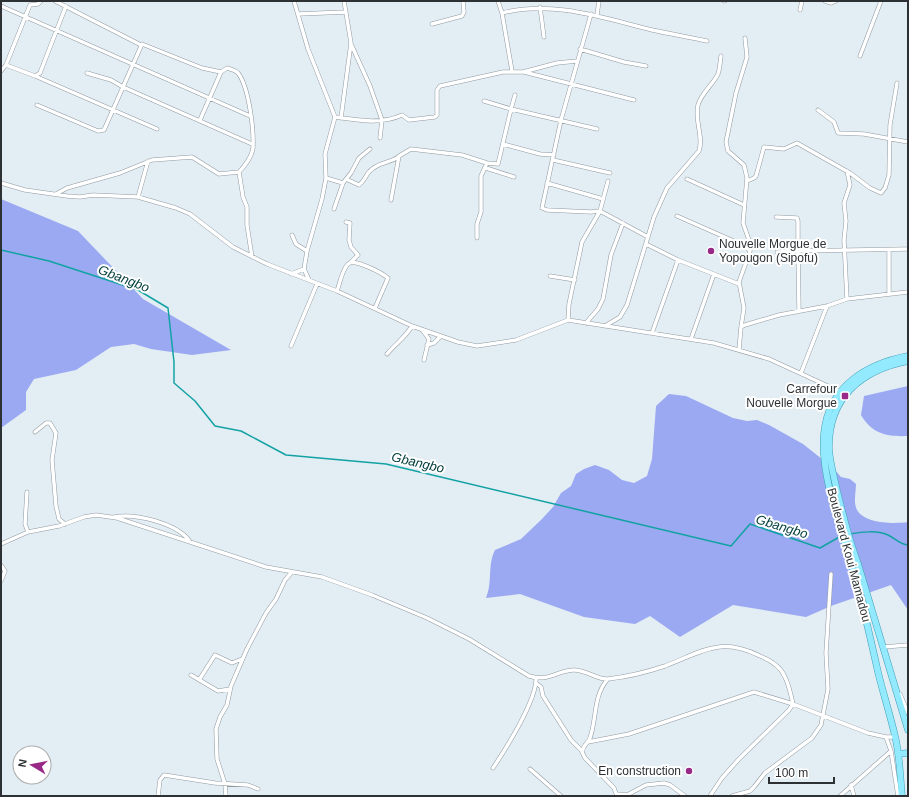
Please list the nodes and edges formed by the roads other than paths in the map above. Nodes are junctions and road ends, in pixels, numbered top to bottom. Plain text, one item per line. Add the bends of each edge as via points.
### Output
1 (41, 1) edge
2 (55, 1) edge
3 (294, 1) edge
4 (344, 1) edge
5 (463, 1) edge
6 (498, 1) edge
7 (598, 1) edge
8 (802, 1) edge
9 (825, 1) edge
10 (836, 1) edge
11 (881, 1) edge
12 (1, 6) edge
13 (66, 6) junction
14 (540, 7) junction
15 (800, 10) dead end
16 (346, 12) junction
17 (502, 13) junction
18 (298, 14) junction
19 (591, 14) junction
20 (597, 15) junction
21 (25, 16) junction
22 (432, 24) dead end
23 (56, 30) junction
24 (544, 37) dead end
25 (745, 38) dead end
26 (707, 41) dead end
27 (351, 43) junction
28 (141, 45) junction
29 (580, 49) junction
30 (721, 56) dead end
31 (860, 56) dead end
32 (577, 61) junction
33 (132, 64) junction
34 (6, 65) junction
35 (646, 66) dead end
36 (1, 71) edge
37 (512, 71) junction
38 (220, 72) junction
39 (523, 72) junction
40 (87, 73) dead end
41 (36, 76) junction
42 (897, 83) dead end
43 (571, 84) junction
44 (123, 87) junction
45 (514, 95) dead end
46 (210, 98) junction
47 (634, 100) dead end
48 (484, 101) dead end
49 (37, 105) dead end
50 (512, 109) junction
51 (113, 110) junction
52 (818, 110) dead end
53 (250, 116) junction
54 (335, 118) junction
55 (341, 118) junction
56 (200, 120) junction
57 (382, 120) junction
58 (561, 120) junction
59 (157, 129) dead end
60 (597, 129) dead end
61 (380, 138) dead end
62 (889, 139) junction
63 (908, 142) edge
64 (252, 144) junction
65 (503, 144) junction
66 (370, 149) dead end
67 (554, 155) junction
68 (399, 156) junction
69 (553, 160) junction
70 (148, 161) junction
71 (487, 163) junction
72 (486, 168) junction
73 (847, 171) junction
74 (239, 172) junction
75 (610, 173) dead end
76 (514, 177) dead end
77 (326, 178) junction
78 (687, 179) dead end
79 (345, 181) junction
80 (608, 181) dead end
81 (747, 181) junction
82 (1, 183) edge
83 (547, 184) junction
84 (56, 194) junction
85 (138, 197) junction
86 (603, 199) junction
87 (391, 200) dead end
88 (744, 205) junction
89 (334, 209) dead end
90 (600, 211) junction
91 (677, 216) dead end
92 (776, 217) dead end
93 (346, 222) dead end
94 (623, 223) junction
95 (292, 235) dead end
96 (648, 236) junction
97 (477, 238) dead end
98 (646, 244) junction
99 (908, 249) edge
100 (889, 250) junction
101 (307, 251) junction
102 (750, 251) junction
103 (845, 251) junction
104 (777, 252) dead end
105 (798, 252) junction
106 (252, 257) junction
107 (678, 260) junction
108 (351, 262) junction
109 (304, 269) junction
110 (291, 274) junction
111 (714, 274) junction
112 (550, 276) dead end
113 (309, 280) junction
114 (575, 280) junction
115 (317, 284) junction
116 (739, 284) junction
117 (337, 290) junction
118 (908, 292) edge
119 (889, 294) junction
120 (848, 299) junction
121 (827, 306) junction
122 (375, 308) junction
123 (798, 311) junction
124 (568, 320) junction
125 (586, 323) junction
126 (412, 326) junction
127 (605, 326) junction
128 (741, 327) junction
129 (422, 330) junction
130 (652, 333) junction
131 (440, 337) junction
132 (691, 339) junction
133 (427, 345) junction
134 (291, 346) dead end
135 (739, 350) junction
136 (387, 354) dead end
137 (908, 356) edge
138 (424, 360) dead end
139 (908, 361) edge
140 (801, 373) junction
141 (841, 392) junction
142 (35, 432) dead end
143 (27, 492) dead end
144 (113, 517) junction
145 (65, 524) junction
146 (842, 528) junction
147 (28, 532) junction
148 (845, 539) junction
149 (189, 540) junction
150 (2, 542) edge
151 (1, 565) edge
152 (283, 571) junction
153 (292, 572) junction
154 (831, 574) dead end
155 (288, 576) junction
156 (1, 581) edge
157 (908, 645) edge
158 (884, 647) junction
159 (242, 659) junction
160 (191, 675) dead end
161 (199, 680) junction
162 (607, 680) junction
163 (894, 680) junction
164 (536, 681) junction
165 (230, 689) junction
166 (793, 704) junction
167 (908, 714) edge
168 (824, 716) junction
169 (908, 730) edge
170 (896, 737) junction
171 (886, 738) junction
172 (588, 742) junction
173 (891, 751) junction
174 (582, 752) junction
175 (908, 753) edge
176 (898, 754) junction
177 (493, 768) dead end
178 (530, 769) dead end
179 (225, 784) junction
180 (851, 786) junction
181 (258, 789) dead end
182 (617, 795) edge
183 (158, 796) edge
184 (226, 796) edge
185 (561, 796) edge
186 (685, 796) edge
187 (710, 796) edge
188 (732, 796) edge
189 (840, 796) edge
190 (854, 796) edge
191 (898, 796) edge
192 (902, 796) edge

1 - 21 street via 38,4 31,3
2 - 13 street
3 - 18 street
4 - 16 street
5 - 22 street via 462,16
6 - 17 street
7 - 20 street
8 - 15 street
9 - 10 street
11 - 31 street
12 - 21 street
13 - 23 street
13 - 28 street
14 - 17 street
14 - 19 street via 561,6
14 - 24 street
16 - 18 street
16 - 27 street
17 - 37 street
18 - 54 street via 308,49
19 - 20 street
19 - 29 street
20 - 26 street
21 - 23 street
21 - 34 street
23 - 33 street
23 - 41 street via 43,67
25 - 81 street via 747,57 736,93 726,142 728,151 744,165
27 - 55 street
27 - 57 street
28 - 33 street
28 - 38 street via 171,54 202,68
29 - 32 street
29 - 35 street
30 - 96 street via 718,74 707,87 698,105 696,115 701,145 699,151 667,188
32 - 39 street via 557,63
32 - 43 street
33 - 44 street
33 - 46 street
34 - 36 street
34 - 41 street
37 - 39 street
37 - 57 street via 440,86 437,90 435,117 409,120 402,115
38 - 46 street
38 - 53 street via 227,68 238,73 243,82
39 - 43 street
40 - 44 street via 111,80
41 - 51 street
42 - 62 street
43 - 47 street
43 - 58 street
44 - 51 street
44 - 56 street via 169,109
45 - 50 street
46 - 53 street
46 - 56 street
48 - 50 street
49 - 51 street via 101,131 104,130
50 - 58 street
50 - 65 street
51 - 59 street
52 - 62 street via 834,122 838,133 864,134
53 - 64 street
54 - 55 street
54 - 77 street via 325,154
55 - 57 street via 359,121
56 - 64 street
57 - 61 street
58 - 60 street
58 - 67 street
62 - 63 street
62 - 73 street via 889,175 881,193
64 - 74 street via 251,154
65 - 67 street
65 - 71 street via 498,164
66 - 79 street via 359,158
67 - 69 street
68 - 71 street via 411,150 462,155
68 - 79 street via 394,161 386,161 376,166 359,185
68 - 87 street
69 - 75 street
69 - 83 street
70 - 74 street via 192,157 219,174
70 - 84 street
70 - 85 street
71 - 72 street
72 - 76 street
72 - 97 street via 481,172 481,212 477,224
73 - 81 street via 794,142 784,149 764,147 756,176
73 - 103 street via 850,185 844,203
74 - 106 street via 247,207
77 - 79 street
77 - 101 street
78 - 88 street
79 - 89 street
80 - 86 street
81 - 88 street
82 - 84 street via 25,190
83 - 86 street
83 - 90 street via 542,208
84 - 85 street via 80,197
85 - 106 street via 186,211 226,242
86 - 90 street
88 - 102 street via 743,223
90 - 94 street
90 - 114 street via 582,242
91 - 102 street via 745,246
92 - 105 street via 797,218
93 - 108 street via 350,223 351,247 358,255
94 - 96 street
94 - 125 street via 611,255 603,299
95 - 101 street via 296,244
96 - 98 street
98 - 107 street
98 - 127 street via 627,305 620,316
99 - 100 street
100 - 103 street
100 - 119 street
101 - 109 street
102 - 116 street
103 - 105 street
103 - 120 street
104 - 105 street
105 - 123 street
106 - 110 street
107 - 111 street
107 - 130 street
108 - 117 street via 347,265
108 - 122 street via 388,278
109 - 110 street
109 - 113 street
110 - 113 street
111 - 116 street
111 - 132 street
112 - 114 street
113 - 115 street
114 - 124 street
115 - 117 street
115 - 134 street
116 - 128 street via 744,308
117 - 122 street
118 - 119 street
119 - 120 street
120 - 121 street
121 - 123 street
121 - 140 street
122 - 126 street
123 - 128 street
124 - 125 street
124 - 131 street via 516,340 489,346 477,346
125 - 127 street
126 - 129 street
126 - 136 street via 408,334 394,344
127 - 130 street
128 - 135 street
129 - 131 street
129 - 133 street via 429,339
130 - 132 street
131 - 133 street
132 - 135 street
133 - 138 street
135 - 140 street
137 - 141 main road, Boulevard Koui Mamadou via 871,366
139 - 146 main road, Boulevard Koui Mamadou via 884,367 856,383 841,402 833,418 829,450
140 - 141 street
141 - 146 main road, Boulevard Koui Mamadou via 828,417 824,433 826,466
142 - 145 street via 46,423 50,423 56,433 52,460 56,506 59,519
143 - 147 street via 25,524
144 - 145 street via 96,515
144 - 149 street
144 - 149 street via 134,516 151,520 174,529
145 - 147 street
146 - 148 main road, Boulevard Koui Mamadou
147 - 150 street
148 - 158 main road, Boulevard Koui Mamadou via 858,564
148 - 170 main road, Boulevard Koui Mamadou
149 - 152 street
151 - 156 street via 5,571
152 - 153 street
152 - 155 street
153 - 155 street
153 - 164 street via 330,579 417,613 469,640
154 - 168 street via 826,653 828,689
155 - 159 street
157 - 158 street
158 - 163 main road, Boulevard Koui Mamadou
159 - 161 street via 232,663 215,655
159 - 165 street
160 - 161 street
161 - 165 street via 220,692
162 - 164 street via 573,670
162 - 166 street via 651,670 704,649 736,648 749,650 768,659 780,669 786,677
162 - 172 street via 601,686
163 - 167 street
163 - 169 main road, Boulevard Koui Mamadou
164 - 174 street via 571,740
164 - 177 street via 513,736
165 - 179 street via 229,700 220,717 216,734 217,759
166 - 168 street
166 - 172 street via 754,692 629,734
166 - 187 street via 730,769
168 - 171 street
168 - 188 street via 812,738 768,771 750,790
170 - 171 street
170 - 176 main road, Boulevard Koui Mamadou
171 - 173 street
172 - 174 street
173 - 180 street
173 - 191 street
174 - 182 street
175 - 176 main road
176 - 192 main road, Boulevard Koui Mamadou
178 - 185 street
179 - 181 street via 248,785
179 - 183 street via 164,774 160,780
179 - 184 street
180 - 189 street
180 - 190 street
182 - 186 street via 627,795 646,785 664,783

